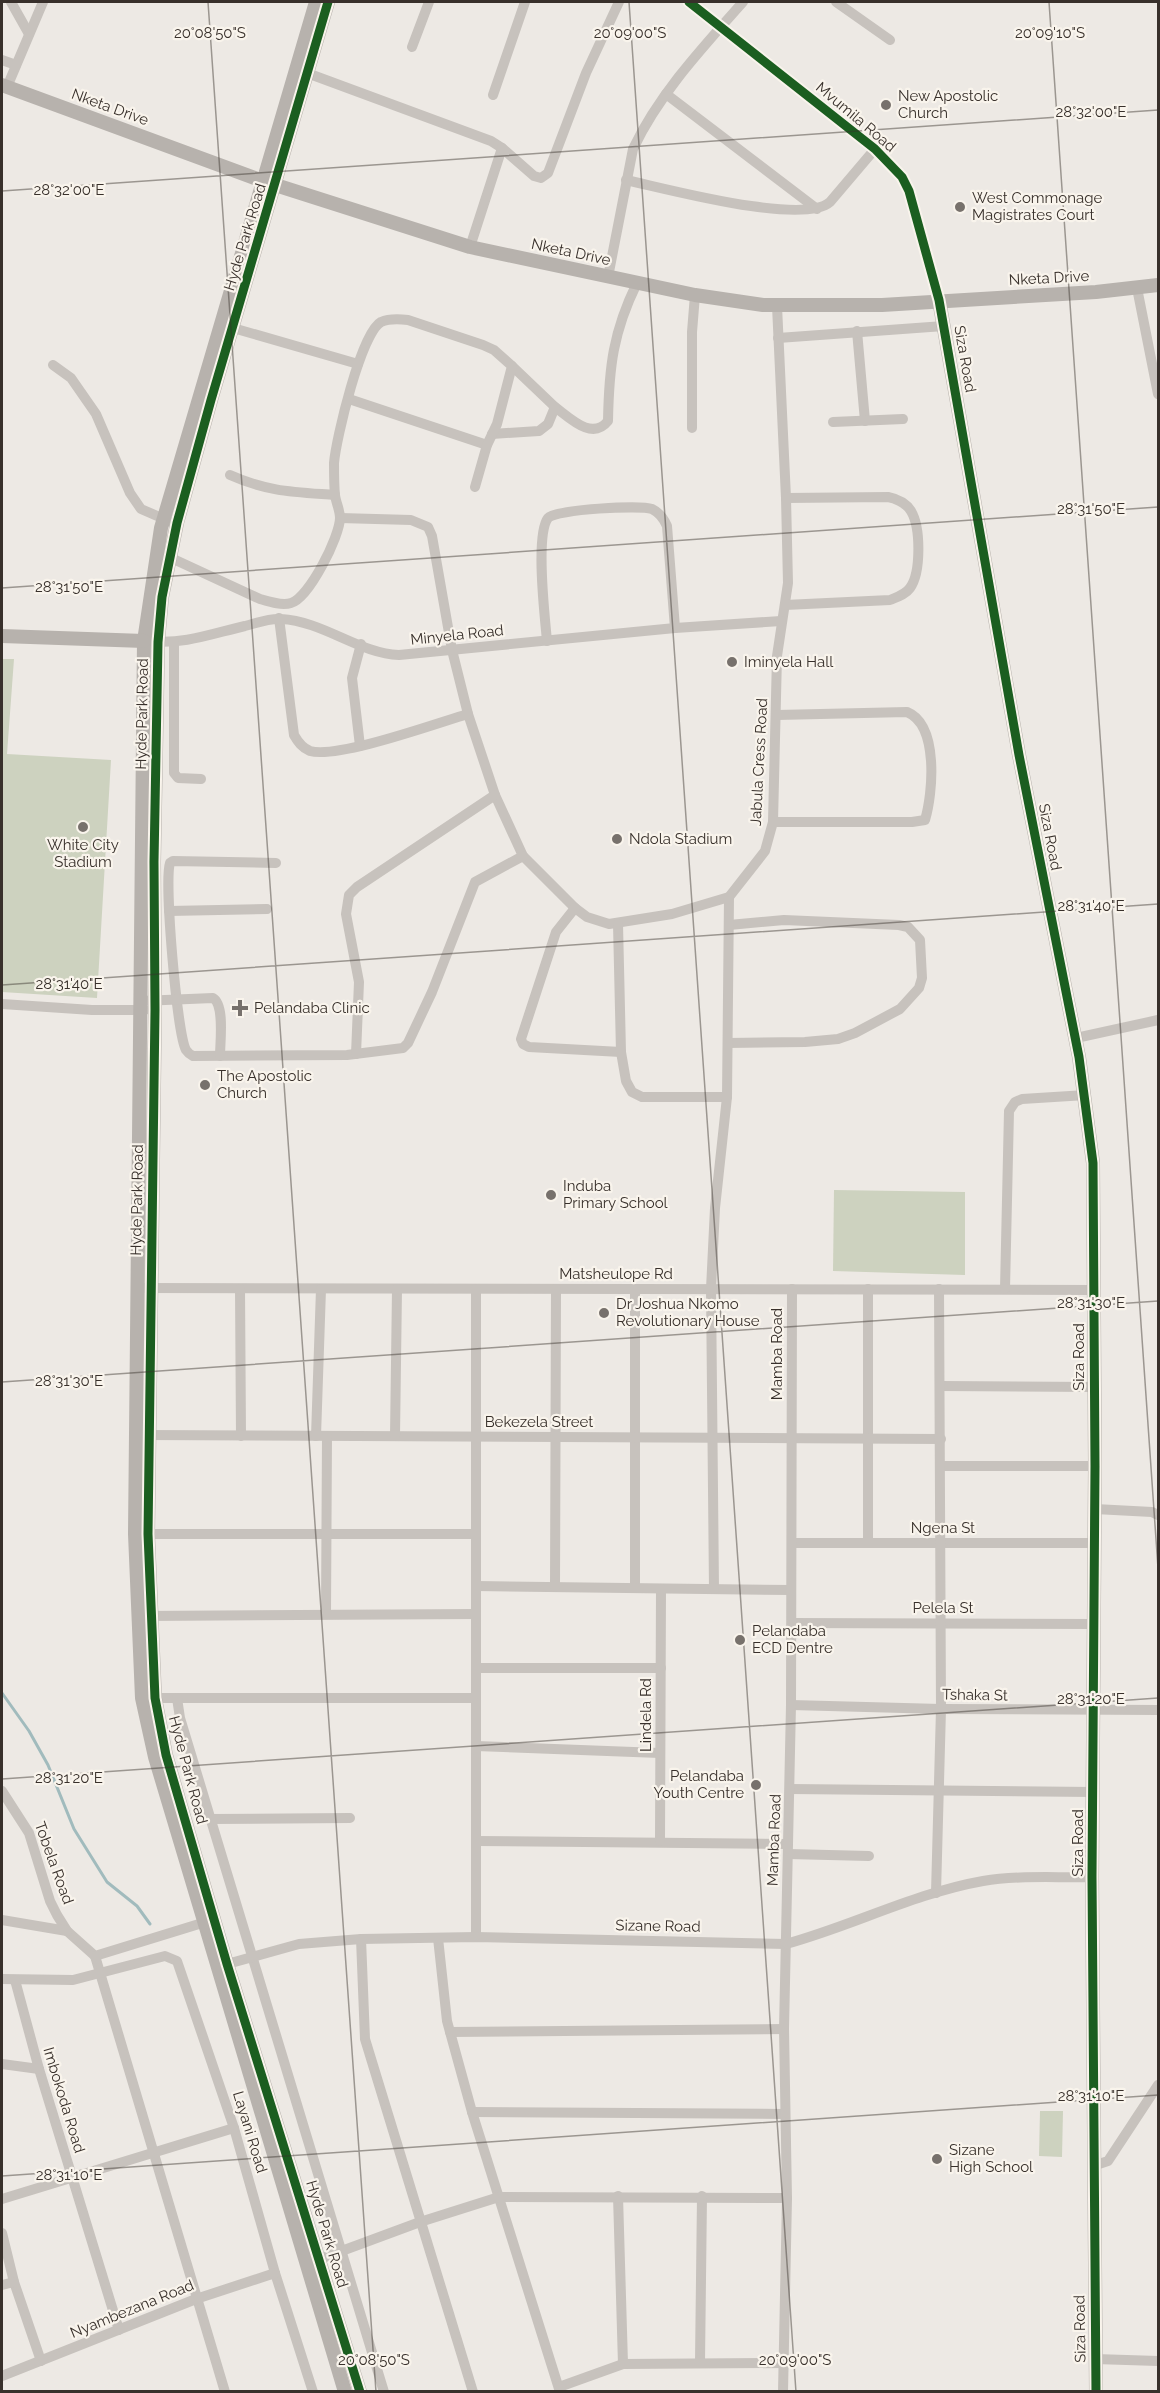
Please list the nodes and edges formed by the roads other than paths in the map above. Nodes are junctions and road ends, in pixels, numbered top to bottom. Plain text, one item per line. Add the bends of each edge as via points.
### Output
1 (11, 2) edge
2 (43, 2) edge
3 (316, 2) edge
4 (328, 2) edge
5 (429, 2) edge
6 (525, 2) edge
7 (619, 2) edge
8 (688, 2) edge
9 (743, 2) edge
10 (836, 2) edge
11 (721, 27) junction
12 (29, 34) junction
13 (890, 40) dead end
14 (412, 47) dead end
15 (2, 60) edge
16 (16, 65) junction
17 (307, 73) junction
18 (4, 86) edge
19 (666, 94) junction
20 (494, 95) dead end
21 (502, 148) junction
22 (875, 149) junction
23 (626, 180) junction
24 (270, 183) junction
25 (817, 209) junction
26 (470, 247) junction
27 (608, 277) junction
28 (637, 283) junction
29 (1158, 285) edge
30 (1137, 288) junction
31 (695, 295) junction
32 (939, 300) junction
33 (777, 306) junction
34 (227, 326) junction
35 (944, 326) junction
36 (857, 331) junction
37 (778, 338) junction
38 (358, 364) junction
39 (53, 365) dead end
40 (512, 366) junction
41 (1158, 394) edge
42 (349, 399) junction
43 (555, 407) junction
44 (903, 419) dead end
45 (865, 421) junction
46 (833, 422) dead end
47 (692, 428) dead end
48 (489, 439) junction
49 (230, 475) dead end
50 (475, 487) dead end
51 (335, 495) junction
52 (786, 498) junction
53 (340, 518) junction
54 (170, 521) junction
55 (169, 557) junction
56 (785, 605) junction
57 (279, 618) junction
58 (781, 621) junction
59 (675, 628) junction
60 (2, 636) edge
61 (151, 641) junction
62 (547, 641) junction
63 (174, 642) junction
64 (361, 644) junction
65 (452, 650) junction
66 (468, 714) junction
67 (777, 715) junction
68 (360, 746) junction
69 (201, 779) dead end
70 (495, 795) junction
71 (773, 822) junction
72 (523, 856) junction
73 (276, 863) dead end
74 (729, 897) junction
75 (575, 908) junction
76 (267, 909) dead end
77 (170, 911) junction
78 (618, 924) junction
79 (729, 925) junction
80 (177, 999) junction
81 (2, 1004) edge
82 (148, 1005) junction
83 (1158, 1020) edge
84 (1076, 1038) junction
85 (728, 1043) junction
86 (621, 1052) junction
87 (356, 1054) junction
88 (220, 1056) junction
89 (1086, 1095) junction
90 (727, 1097) junction
91 (144, 1288) junction
92 (240, 1288) junction
93 (321, 1288) junction
94 (397, 1289) junction
95 (476, 1289) junction
96 (555, 1289) junction
97 (635, 1289) junction
98 (711, 1289) junction
99 (792, 1289) junction
100 (868, 1289) junction
101 (939, 1289) junction
102 (1005, 1289) junction
103 (1094, 1290) junction
104 (941, 1386) junction
105 (1094, 1386) junction
106 (142, 1435) junction
107 (241, 1436) junction
108 (322, 1436) junction
109 (395, 1436) junction
110 (476, 1437) junction
111 (556, 1437) junction
112 (635, 1437) junction
113 (712, 1438) junction
114 (792, 1438) junction
115 (870, 1438) junction
116 (941, 1438) junction
117 (941, 1466) junction
118 (1095, 1466) junction
119 (1095, 1509) junction
120 (1158, 1515) edge
121 (142, 1534) junction
122 (325, 1534) junction
123 (476, 1534) junction
124 (792, 1543) junction
125 (941, 1543) junction
126 (1094, 1543) junction
127 (868, 1544) junction
128 (476, 1586) junction
129 (555, 1587) junction
130 (635, 1588) junction
131 (661, 1588) junction
132 (714, 1589) junction
133 (791, 1590) junction
134 (326, 1614) junction
135 (476, 1614) junction
136 (144, 1616) junction
137 (940, 1622) junction
138 (792, 1623) junction
139 (1093, 1624) junction
140 (476, 1668) junction
141 (661, 1668) junction
142 (149, 1698) junction
143 (177, 1698) junction
144 (476, 1698) junction
145 (791, 1705) junction
146 (941, 1709) junction
147 (1158, 1710) edge
148 (1093, 1711) junction
149 (476, 1746) junction
150 (660, 1754) junction
151 (790, 1789) junction
152 (2, 1791) edge
153 (940, 1791) junction
154 (1093, 1792) junction
155 (350, 1818) dead end
156 (210, 1819) junction
157 (476, 1841) junction
158 (660, 1841) junction
159 (788, 1849) junction
160 (869, 1856) dead end
161 (1092, 1876) junction
162 (936, 1893) junction
163 (2, 1920) edge
164 (209, 1921) junction
165 (67, 1931) junction
166 (476, 1937) junction
167 (438, 1938) junction
168 (361, 1939) junction
169 (786, 1944) junction
170 (95, 1956) junction
171 (251, 1957) junction
172 (222, 1965) junction
173 (100, 1974) junction
174 (2, 1979) edge
175 (15, 1980) junction
176 (784, 2029) junction
177 (450, 2032) junction
178 (2, 2064) edge
179 (39, 2069) junction
180 (1158, 2085) edge
181 (472, 2112) junction
182 (784, 2114) junction
183 (234, 2128) junction
184 (152, 2152) junction
185 (1093, 2166) junction
186 (72, 2177) junction
187 (618, 2196) junction
188 (702, 2196) junction
189 (499, 2197) junction
190 (787, 2198) junction
191 (2, 2199) edge
192 (420, 2222) junction
193 (2, 2233) edge
194 (342, 2249) junction
195 (320, 2259) junction
196 (275, 2273) junction
197 (14, 2282) junction
198 (2, 2285) edge
199 (196, 2299) junction
200 (120, 2330) junction
201 (1095, 2359) junction
202 (41, 2361) junction
203 (1158, 2361) edge
204 (700, 2362) junction
205 (783, 2363) junction
206 (623, 2364) junction
207 (2, 2376) edge
208 (560, 2389) edge
209 (225, 2391) edge
210 (313, 2391) edge
211 (345, 2391) edge
212 (360, 2391) edge
213 (384, 2391) edge
214 (473, 2391) edge
215 (783, 2391) edge
216 (1096, 2391) edge

1 - 12 street
2 - 12 street
3 - 24 street, Hyde Park Road
4 - 17 street, Hyde Park Road
5 - 14 street
6 - 20 street
7 - 21 street via 586,73 548,173 541,178 534,176
8 - 11 street, Mvumila Road
9 - 11 street
10 - 13 street
11 - 19 street
11 - 22 street, Mvumila Road
12 - 16 street
15 - 16 street
16 - 18 street
17 - 21 street
17 - 24 street, Hyde Park Road
18 - 24 street, Nketa Drive
19 - 23 street via 641,131
19 - 25 street
21 - 26 street
22 - 25 street via 830,202
22 - 32 street, Mvumila Road via 902,177 909,191
23 - 25 street via 775,210
23 - 27 street
24 - 26 street, Nketa Drive
24 - 34 street, Hyde Park Road
26 - 27 street, Nketa Drive
27 - 28 street, Nketa Drive
28 - 31 street, Nketa Drive
28 - 43 street via 619,325 609,373 608,421 595,429 585,428
29 - 30 street, Nketa Drive
30 - 32 street, Nketa Drive
30 - 41 street
31 - 33 street, Nketa Drive
31 - 47 street
32 - 33 street, Nketa Drive
32 - 35 street, Siza Road
33 - 37 street, Jabula Cress Road
34 - 38 street
34 - 54 street, Hyde Park Road
35 - 36 street
35 - 84 street, Siza Road via 1019,755
36 - 37 street
36 - 45 street
37 - 52 street, Jabula Cress Road
38 - 40 street via 369,336 380,322 396,319 483,345
38 - 42 street
39 - 54 street via 71,378 96,414 130,493 141,509
40 - 43 street
40 - 48 street via 497,424
42 - 48 street
42 - 51 street via 336,451
43 - 48 street via 548,424 539,431
44 - 45 street
45 - 46 street
48 - 50 street
49 - 51 street via 269,489
51 - 53 street
52 - 56 street, Jabula Cress Road
52 - 56 street via 898,499 911,510 915,520 919,556 914,580 901,596 890,600
53 - 55 street via 328,554 302,597 291,603 260,599
53 - 65 street via 411,520 428,527
54 - 55 street, Hyde Park Road
54 - 61 street, Hyde Park Road via 153,573
55 - 61 street, Hyde Park Road
56 - 58 street, Jabula Cress Road
57 - 63 street, Minyela Road
57 - 64 street, Minyela Road via 315,626
57 - 68 street via 298,742 317,752
58 - 59 street, Minyela Road
58 - 67 street, Jabula Cress Road
59 - 62 street, Minyela Road
59 - 62 street via 667,526 660,515 644,507 568,511 548,518 544,531 542,572
60 - 61 street
61 - 63 street, Minyela Road
61 - 82 street, Hyde Park Road
62 - 65 street, Minyela Road
63 - 69 street via 174,773 178,778
64 - 65 street, Minyela Road via 388,655
64 - 68 street via 352,678
65 - 66 street
66 - 68 street
66 - 70 street
67 - 71 street, Jabula Cress Road
67 - 71 street via 907,712 923,726 930,747 930,786 925,820
70 - 72 street
70 - 87 street via 350,895 346,914 359,982
71 - 74 street, Jabula Cress Road via 765,851
72 - 75 street
72 - 87 street via 475,882 408,1043 397,1050
73 - 77 street via 173,861 168,867
74 - 78 street via 672,914
74 - 79 street
75 - 78 street via 598,921
75 - 86 street via 556,932 521,1038 529,1047
76 - 77 street
77 - 80 street
78 - 86 street
79 - 85 street
79 - 85 street via 784,920 899,924 908,927 920,940 922,966 919,988 910,1001 855,1033 805,1042
80 - 82 street
80 - 88 street via 188,1053
80 - 88 street via 217,1000
81 - 82 street via 92,1010
82 - 91 street, Hyde Park Road
83 - 84 street
84 - 89 street, Siza Road
85 - 90 street
86 - 90 street via 626,1081 632,1092 642,1097
87 - 88 street
89 - 102 street via 1022,1099 1014,1102 1009,1111
89 - 103 street, Siza Road via 1093,1163
90 - 98 street
91 - 92 street, Matsheulope Rd
91 - 106 street, Hyde Park Road
92 - 93 street, Matsheulope Rd
92 - 107 street
93 - 94 street, Matsheulope Rd
93 - 108 street
94 - 95 street, Matsheulope Rd
94 - 109 street
95 - 96 street, Matsheulope Rd
95 - 110 street
96 - 97 street, Matsheulope Rd
96 - 111 street
97 - 98 street, Matsheulope Rd
97 - 112 street
98 - 99 street, Matsheulope Rd
98 - 113 street
99 - 100 street, Matsheulope Rd
99 - 114 street, Mamba Road
100 - 101 street, Matsheulope Rd
100 - 115 street
101 - 102 street, Matsheulope Rd
101 - 104 street
102 - 103 street, Matsheulope Rd
103 - 105 street, Siza Road
104 - 105 street
104 - 116 street
105 - 118 street, Siza Road
106 - 107 street, Bekezela Street
106 - 121 street, Hyde Park Road
107 - 108 street, Bekezela Street
108 - 109 street, Bekezela Street
108 - 122 street
109 - 110 street, Bekezela Street
110 - 111 street, Bekezela Street
110 - 123 street
111 - 112 street, Bekezela Street
111 - 129 street
112 - 113 street, Bekezela Street
112 - 130 street
113 - 114 street, Bekezela Street
113 - 132 street
114 - 115 street, Bekezela Street
114 - 124 street, Mamba Road
115 - 116 street, Bekezela Street
115 - 127 street
116 - 117 street
117 - 118 street
117 - 125 street
118 - 119 street, Siza Road
119 - 120 street
119 - 126 street, Siza Road
121 - 122 street
121 - 136 street, Hyde Park Road
122 - 123 street
122 - 134 street
123 - 128 street
124 - 127 street, Ngena St
124 - 133 street, Mamba Road
125 - 126 street, Ngena St
125 - 127 street, Ngena St
125 - 137 street
126 - 139 street, Siza Road
128 - 129 street
128 - 135 street
129 - 130 street
130 - 131 street
131 - 132 street
131 - 141 street, Lindela Rd
132 - 133 street
133 - 138 street, Mamba Road
134 - 135 street
134 - 136 street
135 - 140 street
136 - 142 street, Hyde Park Road
137 - 138 street, Pelela St
137 - 139 street, Pelela St
137 - 146 street
138 - 145 street, Mamba Road
139 - 148 street, Siza Road
140 - 141 street
140 - 144 street
141 - 150 street, Lindela Rd
142 - 143 street
142 - 164 street, Hyde Park Road via 154,1757
143 - 144 street
143 - 156 street
144 - 149 street
145 - 146 street, Tshaka St
145 - 151 street, Mamba Road
146 - 148 street, Tshaka St
146 - 153 street
147 - 148 street, Tshaka St
148 - 154 street, Siza Road
149 - 150 street
149 - 157 street
150 - 158 street, Lindela Rd
151 - 153 street
151 - 159 street, Mamba Road
152 - 165 street, Tobela Road via 29,1833 51,1901
153 - 154 street
153 - 162 street
154 - 161 street, Siza Road
155 - 156 street
156 - 171 street
157 - 158 street
157 - 166 street
158 - 159 street
159 - 160 street
159 - 169 street, Mamba Road
161 - 162 street, Sizane Road via 996,1879
161 - 185 street, Siza Road
162 - 169 street, Sizane Road
163 - 165 street
164 - 170 street
164 - 172 street, Hyde Park Road
165 - 170 street, Tobela Road
166 - 167 street, Sizane Road
166 - 169 street, Sizane Road
167 - 168 street, Sizane Road
167 - 177 street
168 - 171 street, Sizane Road via 299,1944
168 - 192 street via 365,2039
169 - 176 street, Mamba Road
170 - 173 street
171 - 172 street, Sizane Road
171 - 194 street
172 - 195 street, Hyde Park Road
172 - 211 street, Hyde Park Road
173 - 175 street via 73,1980
173 - 183 street, Layani Road via 165,1956 177,1961
173 - 184 street
174 - 175 street
175 - 179 street, Imbokoda Road
176 - 177 street
176 - 182 street, Mamba Road
177 - 181 street
178 - 179 street
179 - 186 street, Imbokoda Road
180 - 185 street via 1108,2161
181 - 182 street
181 - 189 street
182 - 190 street, Mamba Road
183 - 184 street
183 - 196 street, Layani Road
184 - 186 street
184 - 199 street
185 - 201 street, Siza Road
186 - 191 street
186 - 200 street, Imbokoda Road
187 - 188 street
187 - 189 street
187 - 206 street
188 - 190 street
188 - 204 street
189 - 192 street
189 - 208 street
190 - 205 street, Mamba Road
192 - 194 street
192 - 214 street
193 - 197 street
194 - 195 street
194 - 213 street
195 - 212 street, Hyde Park Road
196 - 199 street, Nyambezana Road
196 - 210 street, Layani Road
197 - 198 street
197 - 202 street
199 - 200 street, Nyambezana Road
199 - 209 street
200 - 202 street, Nyambezana Road
201 - 203 street
201 - 216 street, Siza Road
202 - 207 street, Nyambezana Road
204 - 205 street
204 - 206 street
205 - 215 street, Mamba Road
206 - 208 street

